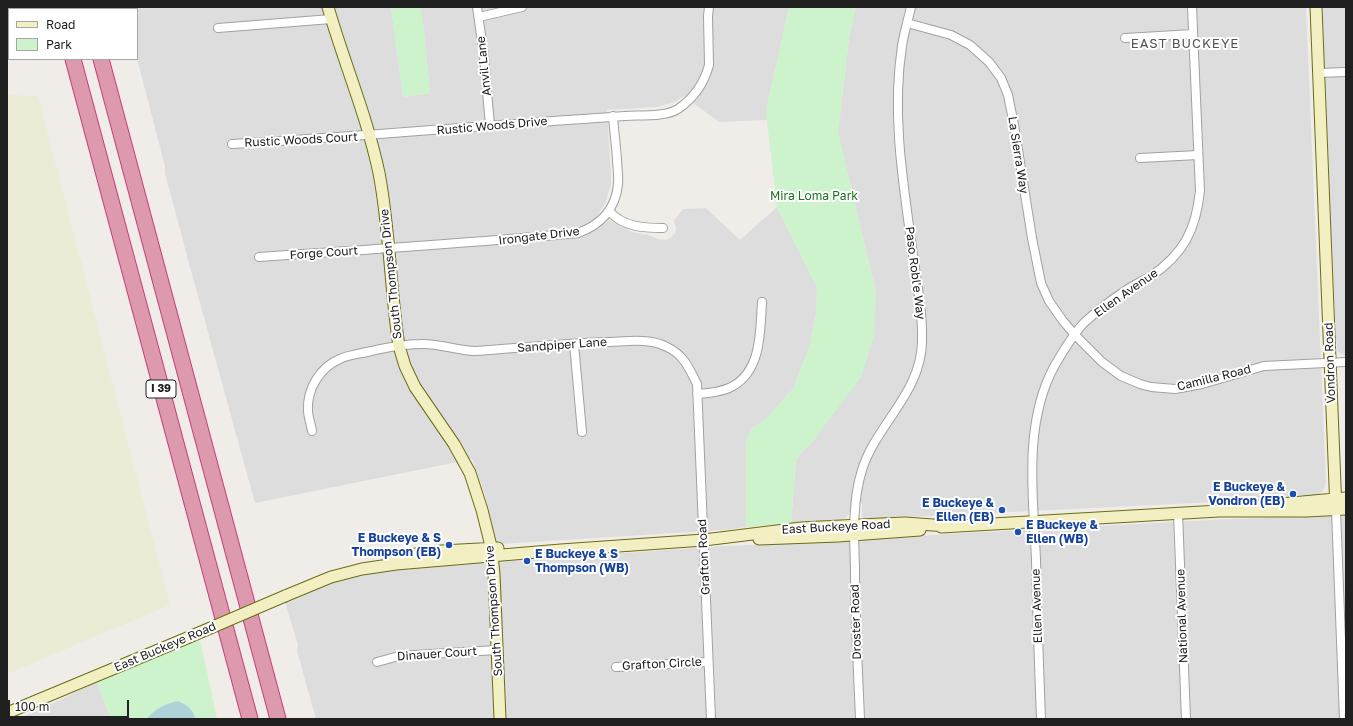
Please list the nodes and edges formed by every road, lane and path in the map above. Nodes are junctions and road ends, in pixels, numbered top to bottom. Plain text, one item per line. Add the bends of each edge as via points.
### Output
1 (328, 7) edge
2 (477, 7) edge
3 (522, 7) edge
4 (709, 7) edge
5 (911, 7) edge
6 (1192, 7) edge
7 (1316, 7) edge
8 (479, 17) junction
9 (331, 19) junction
10 (907, 23) junction
11 (218, 28) dead end
12 (1193, 34) junction
13 (1125, 38) dead end
14 (73, 60) edge
15 (102, 60) edge
16 (1346, 72) edge
17 (1318, 73) junction
18 (613, 116) junction
19 (490, 126) junction
20 (370, 136) junction
21 (232, 144) dead end
22 (1198, 155) junction
23 (1140, 158) dead end
24 (609, 211) junction
25 (663, 228) dead end
26 (389, 249) junction
27 (259, 257) dead end
28 (762, 302) dead end
29 (1075, 335) junction
30 (574, 344) junction
31 (399, 346) junction
32 (1346, 362) edge
33 (1330, 363) junction
34 (697, 394) junction
35 (312, 431) dead end
36 (582, 432) dead end
37 (1341, 498) edge
38 (1341, 510) edge
39 (1219, 511) junction
40 (1178, 513) junction
41 (1033, 521) junction
42 (854, 530) junction
43 (704, 540) junction
44 (492, 552) junction
45 (1343, 633) edge
46 (497, 650) junction
47 (377, 662) dead end
48 (708, 662) junction
49 (616, 667) dead end
50 (7, 713) edge
51 (250, 719) edge
52 (278, 719) edge
53 (500, 719) edge
54 (711, 719) edge
55 (860, 719) edge
56 (1041, 719) edge
57 (1186, 719) edge
58 (1344, 719) edge

1 - 9 main road, South Thompson Drive
2 - 8 street, Anvil Lane
3 - 8 street
4 - 18 street, Rustic Woods Drive via 709,65 699,90 678,109 665,114
5 - 10 street, Paso Robl'e Way
6 - 12 street, Ellen Avenue
7 - 17 main road, Vondron Road
8 - 19 street, Anvil Lane
9 - 11 street
9 - 20 main road, South Thompson Drive
10 - 29 street, La Sierra Way via 951,34 970,45 989,62 1000,78 1008,95 1014,125 1041,283 1049,301
10 - 42 street, Paso Robl'e Way via 899,75 898,120 921,315 922,343 909,391 873,445 862,469
12 - 13 street
12 - 22 street, Ellen Avenue
14 - 51 highway, I 39
15 - 52 highway, I 39
16 - 17 street
17 - 33 main road, Vondron Road
18 - 19 street, Rustic Woods Drive
18 - 24 street, Irongate Drive via 618,184
19 - 20 street, Rustic Woods Drive
20 - 21 street, Rustic Woods Court
20 - 26 main road, South Thompson Drive via 379,174
22 - 23 street
22 - 29 street, Ellen Avenue via 1198,206 1192,230 1186,241 1164,266 1112,300 1085,321
24 - 25 street via 616,218 633,226
24 - 26 street, Irongate Drive via 598,223 578,233
26 - 27 street, Forge Court
26 - 31 main road, South Thompson Drive
28 - 34 street via 758,351 747,372 733,386
29 - 33 street, Camilla Road via 1102,362 1121,376 1151,387 1185,388 1264,366
29 - 41 street, Ellen Avenue via 1055,366 1039,406 1034,440
30 - 31 street, Sandpiper Lane via 475,351 421,344
30 - 34 street, Sandpiper Lane via 636,341 655,342 666,346 688,365 697,384
30 - 36 street
31 - 35 street, Sandpiper Lane via 340,358 325,368 310,394 308,411
31 - 44 main road, South Thompson Drive via 415,387 454,444 470,473
32 - 33 street, Camilla Road
33 - 37 main road, Vondron Road
34 - 43 street, Grafton Road
37 - 38 main road, Vondron Road
37 - 39 main road, East Buckeye Road
38 - 39 main road, East Buckeye Road
38 - 45 street, Vondron Road
39 - 40 main road, East Buckeye Road
40 - 41 main road, East Buckeye Road
40 - 57 street, National Avenue
41 - 42 main road, East Buckeye Road via 918,530
41 - 56 street, Ellen Avenue
42 - 43 main road, East Buckeye Road via 770,539
42 - 55 street, Droster Road
43 - 44 main road, East Buckeye Road
43 - 48 street, Grafton Road
44 - 46 main road, South Thompson Drive
44 - 50 main road, East Buckeye Road, bridge via 442,551 357,565
45 - 58 street, Vondron Road
46 - 47 street, Dinauer Court via 399,656
46 - 53 main road, South Thompson Drive
48 - 49 street, Grafton Circle
48 - 54 street, Grafton Road

